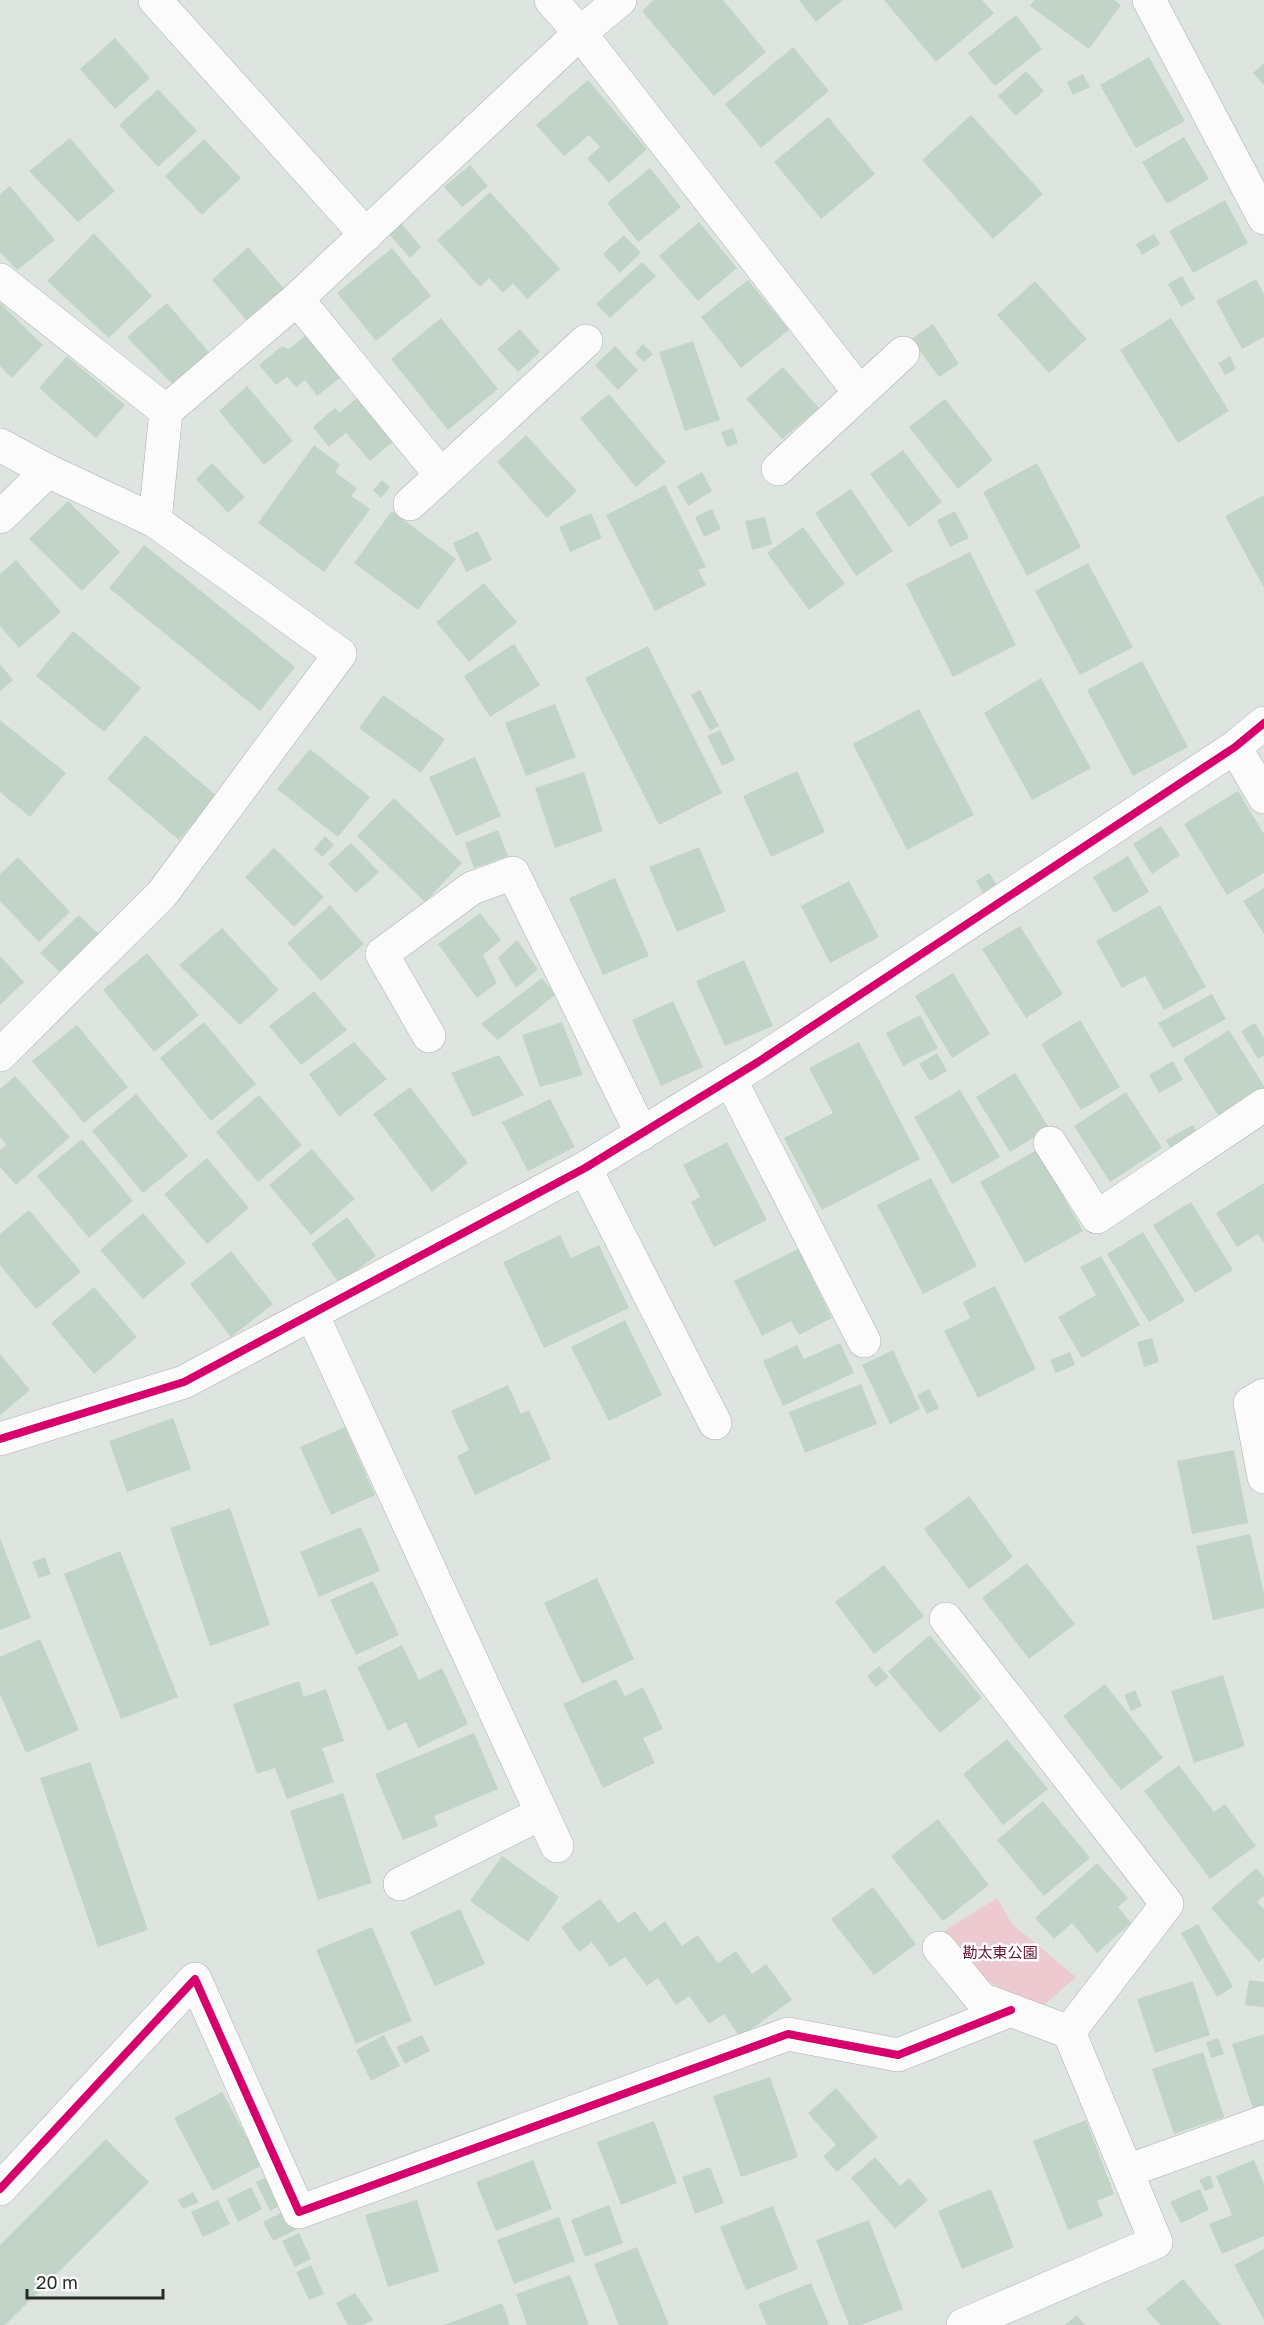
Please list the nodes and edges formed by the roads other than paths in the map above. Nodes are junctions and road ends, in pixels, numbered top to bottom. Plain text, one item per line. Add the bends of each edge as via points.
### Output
1 (155, 0) edge
2 (550, 0) edge
3 (620, 0) edge
4 (1149, 0) edge
5 (580, 33) junction
6 (1261, 206) edge
7 (366, 235) junction
8 (0, 280) edge
9 (297, 299) junction
10 (585, 341) dead end
11 (903, 353) dead end
12 (860, 393) junction
13 (166, 411) junction
14 (0, 445) edge
15 (778, 469) dead end
16 (48, 471) junction
17 (441, 475) junction
18 (410, 504) dead end
19 (0, 517) edge
20 (155, 521) junction
21 (1264, 723) edge
22 (1235, 747) junction
23 (1264, 797) edge
24 (429, 1036) dead end
25 (0, 1055) edge
26 (730, 1079) junction
27 (1264, 1105) edge
28 (642, 1134) junction
29 (1050, 1143) dead end
30 (585, 1168) junction
31 (312, 1314) junction
32 (864, 1341) dead end
33 (1264, 1395) edge
34 (715, 1423) dead end
35 (0, 1438) edge
36 (1264, 1477) edge
37 (946, 1620) dead end
38 (542, 1813) junction
39 (557, 1846) dead end
40 (400, 1884) dead end
41 (939, 1948) dead end
42 (1011, 2010) junction
43 (1069, 2032) junction
44 (1264, 2122) edge
45 (1127, 2171) junction
46 (0, 2189) edge
47 (963, 2325) edge

1 - 7 street
2 - 5 street
3 - 5 street
4 - 6 street
5 - 7 street
5 - 12 street
7 - 9 street
8 - 13 street
9 - 13 street
9 - 17 street
10 - 17 street
11 - 12 street
12 - 15 street
13 - 20 street
14 - 16 street
16 - 19 street
16 - 20 street
17 - 18 street
20 - 25 street via 340,654 162,894
21 - 22 street
22 - 23 street
22 - 26 street
24 - 28 street via 382,954 472,888 513,873
26 - 28 street
26 - 32 street
27 - 29 street via 1097,1216
28 - 30 street
30 - 31 street
30 - 34 street
31 - 35 street via 184,1382
31 - 38 street
33 - 36 street via 1250,1403
37 - 43 street via 1167,1904
38 - 39 street
38 - 40 street
41 - 42 street via 981,1999
42 - 43 street
42 - 46 street via 898,2055 788,2034 299,2212 195,1979
43 - 45 street
44 - 45 street
45 - 47 street via 1156,2242

